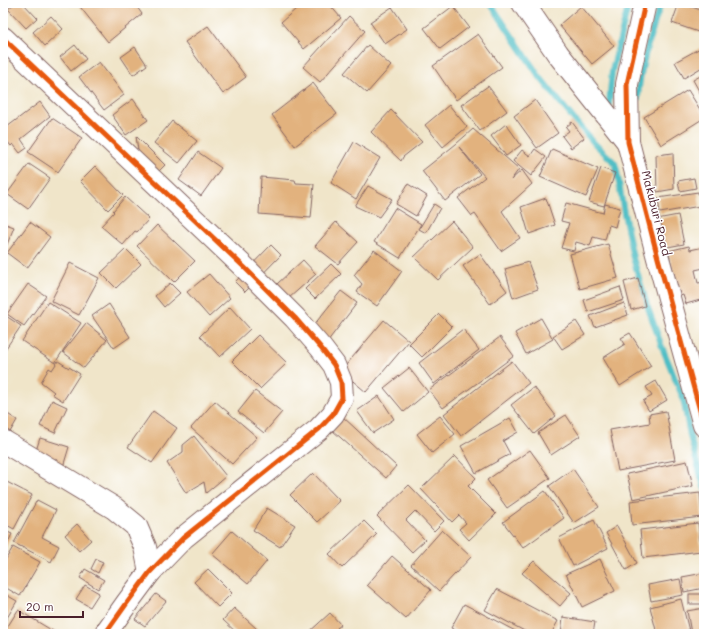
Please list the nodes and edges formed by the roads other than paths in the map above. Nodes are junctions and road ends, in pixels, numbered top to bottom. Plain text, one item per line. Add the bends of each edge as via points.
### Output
1 (523, 3) edge
2 (645, 3) edge
3 (3, 38) edge
4 (628, 142) junction
5 (704, 425) edge
6 (3, 441) edge
7 (150, 572) junction
8 (105, 634) edge

1 - 4 street via 558,54
2 - 4 street, Makuburi Road via 627,84
3 - 7 street via 295,318 322,348 334,365 341,382 342,398 333,414 319,430 183,538
4 - 5 street, Makuburi Road
6 - 7 street via 114,508 136,526 145,547
7 - 8 street

